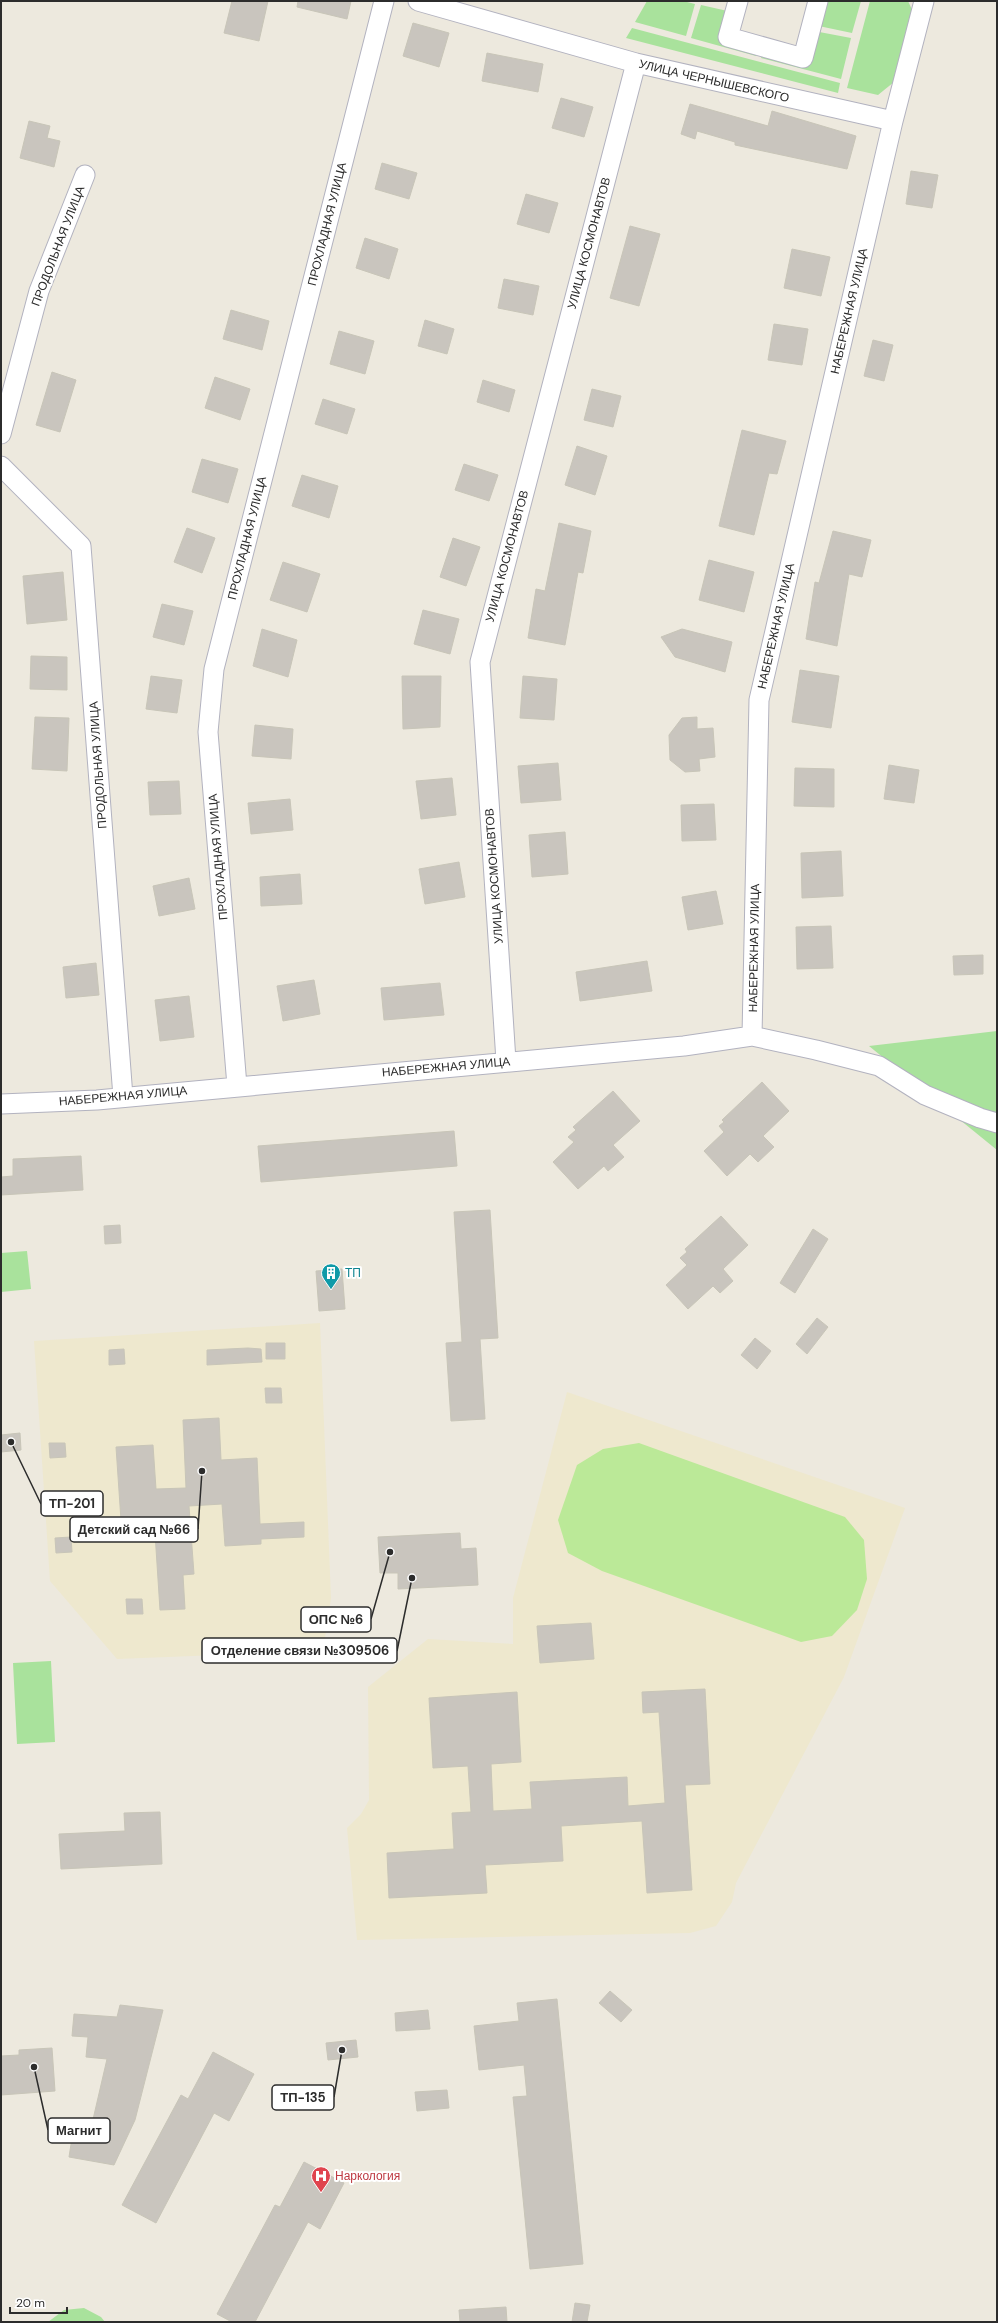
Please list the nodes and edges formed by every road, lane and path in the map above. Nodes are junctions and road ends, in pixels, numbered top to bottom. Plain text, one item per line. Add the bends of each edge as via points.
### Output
1 (384, 1) edge
2 (418, 1) edge
3 (738, 1) edge
4 (818, 1) edge
5 (924, 1) edge
6 (636, 63) junction
7 (893, 121) junction
8 (85, 175) dead end
9 (1, 434) edge
10 (1, 466) edge
11 (752, 1036) junction
12 (506, 1061) junction
13 (237, 1086) junction
14 (123, 1097) junction
15 (1, 1104) edge
16 (997, 1122) edge

1 - 13 street, ПРОХЛАДНАЯ УЛИЦА via 214,669 208,732
2 - 6 street, УЛИЦА ЧЕРНЫШЕВСКОГО
3 - 4 street via 728,37 803,58
5 - 7 street
6 - 7 street, УЛИЦА ЧЕРНЫШЕВСКОГО
6 - 12 street, УЛИЦА КОСМОНАВТОВ via 480,662
7 - 11 street, НАБЕРЕЖНАЯ УЛИЦА via 759,700
8 - 9 street, ПРОДОЛЬНАЯ УЛИЦА via 39,291
10 - 14 street, ПРОДОЛЬНАЯ УЛИЦА via 81,546
11 - 12 street, НАБЕРЕЖНАЯ УЛИЦА via 684,1046
11 - 16 street via 879,1066 926,1095 980,1118
12 - 13 street, НАБЕРЕЖНАЯ УЛИЦА
13 - 14 street, НАБЕРЕЖНАЯ УЛИЦА
14 - 15 street, НАБЕРЕЖНАЯ УЛИЦА

